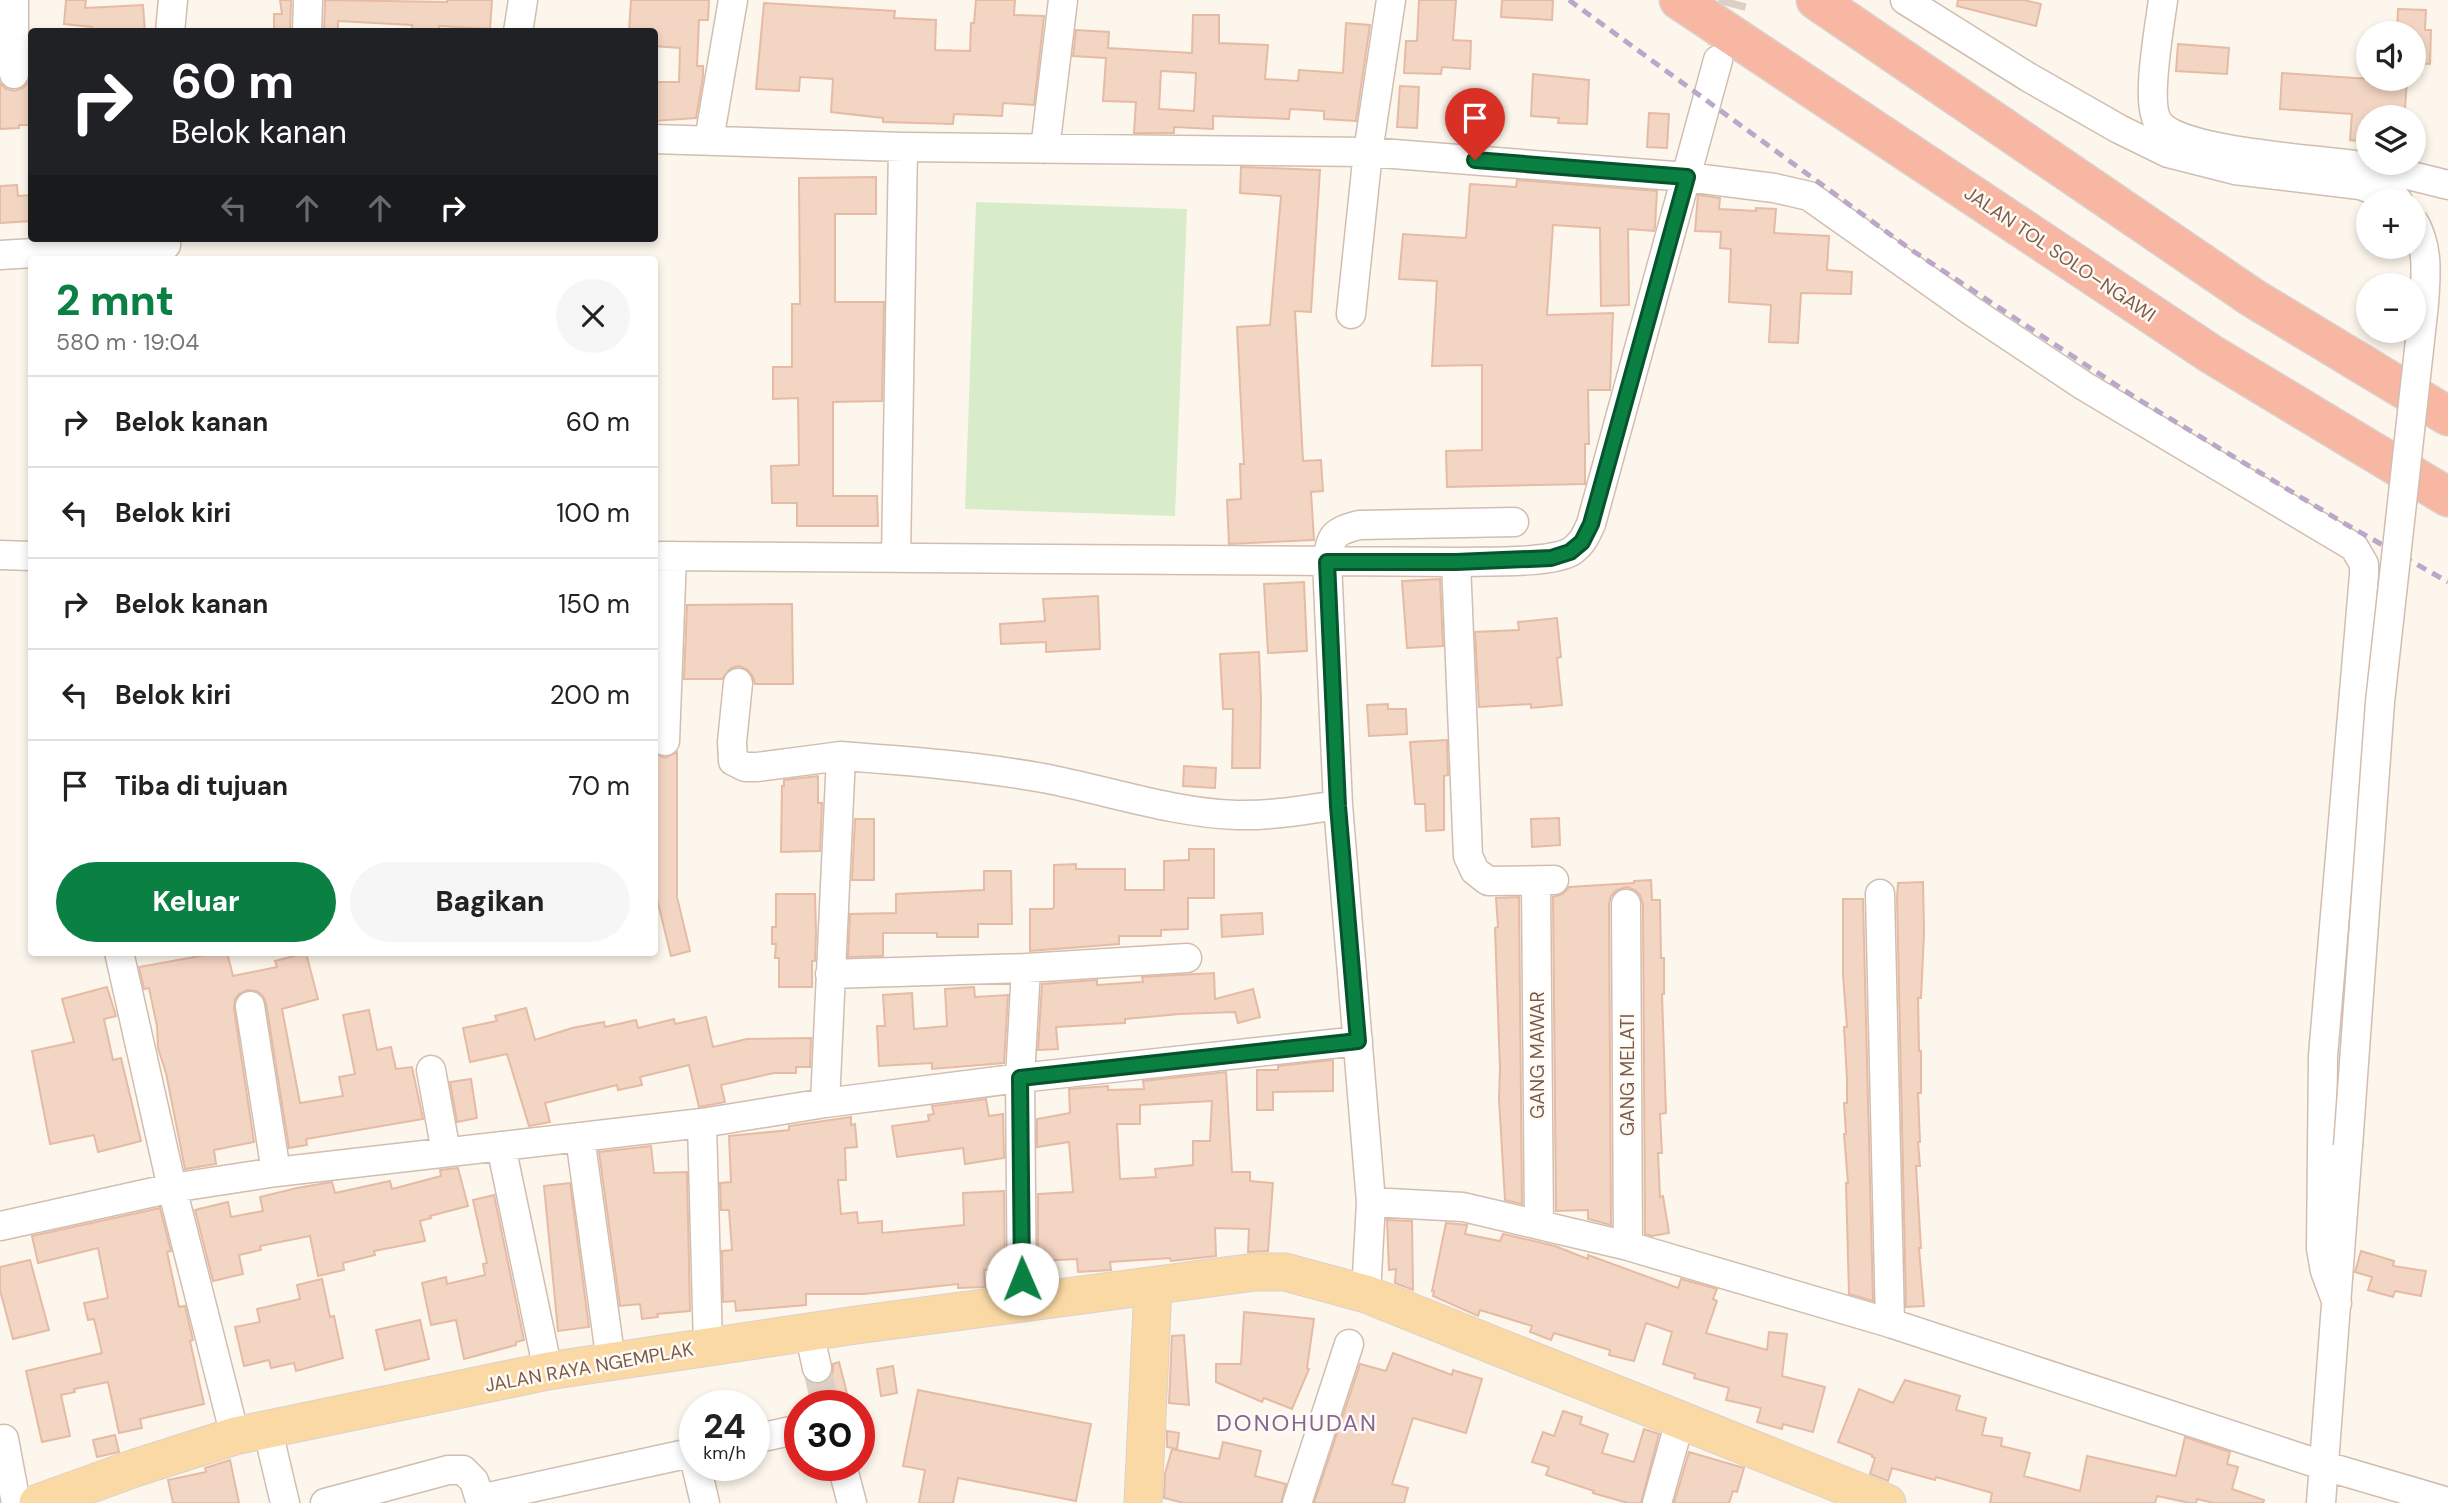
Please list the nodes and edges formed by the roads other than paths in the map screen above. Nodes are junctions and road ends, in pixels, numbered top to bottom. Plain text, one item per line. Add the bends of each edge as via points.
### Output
1 (14, 0) edge
2 (173, 0) edge
3 (308, 0) edge
4 (523, 0) edge
5 (733, 0) edge
6 (1063, 0) edge
7 (1391, 0) edge
8 (1679, 0) edge
9 (1816, 0) edge
10 (1905, 0) edge
11 (2163, 0) edge
12 (170, 28) edge
13 (307, 28) edge
14 (519, 28) edge
15 (1718, 60) tunnel mouth
16 (15, 74) edge
17 (658, 139) edge
18 (709, 140) junction
19 (904, 148) junction
20 (1045, 149) junction
21 (1368, 152) junction
22 (1687, 177) junction
23 (2448, 185) edge
24 (2371, 189) edge
25 (166, 247) edge
26 (0, 255) edge
27 (2426, 259) edge
28 (1351, 314) dead end
29 (2448, 416) edge
30 (2448, 497) edge
31 (1514, 522) dead end
32 (0, 555) edge
33 (28, 556) edge
34 (663, 556) edge
35 (896, 558) junction
36 (1327, 562) junction
37 (1456, 562) junction
38 (738, 683) dead end
39 (665, 741) dead end
40 (841, 756) junction
41 (1338, 806) junction
42 (1880, 894) dead end
43 (1626, 904) dead end
44 (120, 956) edge
45 (1187, 958) dead end
46 (1026, 968) junction
47 (830, 974) junction
48 (250, 1006) dead end
49 (1358, 1041) junction
50 (431, 1070) dead end
51 (1020, 1078) junction
52 (825, 1104) junction
53 (702, 1123) junction
54 (580, 1137) junction
55 (501, 1146) junction
56 (446, 1152) junction
57 (276, 1172) junction
58 (172, 1188) junction
59 (1370, 1202) junction
60 (1539, 1225) junction
61 (0, 1226) edge
62 (1628, 1246) junction
63 (1153, 1287) junction
64 (1366, 1294) junction
65 (2337, 1303) junction
66 (1022, 1305) junction
67 (1890, 1323) junction
68 (809, 1332) junction
69 (1349, 1344) dead end
70 (708, 1346) junction
71 (611, 1362) junction
72 (817, 1368) tunnel mouth
73 (548, 1371) junction
74 (1680, 1421) junction
75 (234, 1436) junction
76 (4, 1439) dead end
77 (271, 1444) dead end
78 (679, 1461) edge
79 (2325, 1466) junction
80 (700, 1481) edge
81 (846, 1481) edge
82 (480, 1501) edge
83 (2448, 1502) edge
84 (16, 1503) edge
85 (38, 1503) edge
86 (285, 1503) edge
87 (325, 1503) edge
88 (705, 1503) edge
89 (852, 1503) edge
90 (1143, 1503) edge
91 (1297, 1503) edge
92 (1657, 1503) edge
93 (1887, 1503) edge
94 (2321, 1503) edge

1 - 16 street
2 - 12 street
3 - 13 street
4 - 14 street
5 - 18 street
6 - 20 street
7 - 21 street
8 - 30 highway, JALAN TOL SOLO–NGAWI via 2211,354
9 - 29 highway via 2253,298
10 - 24 street via 2028,77 2168,153 2235,170
11 - 23 street via 2152,94 2157,121 2169,131 2206,146 2374,167
15 - 22 street
17 - 18 street
18 - 19 street
19 - 20 street
19 - 35 street
20 - 21 street
21 - 22 street
21 - 28 street
22 - 37 street via 1591,524 1582,542 1551,558
22 - 65 street via 1810,196 2084,386 2354,547 2360,556 2364,575 2323,1056 2321,1249
25 - 26 street
27 - 65 street, bridge via 2380,702
31 - 36 street via 1359,525 1338,530 1330,541
32 - 33 street
34 - 35 street
34 - 39 street
35 - 36 street
36 - 37 street
36 - 41 street
37 - 60 street, GANG MAWAR via 1468,856 1475,872 1488,881 1545,882
38 - 40 street via 733,761 757,767
40 - 41 street via 1043,778 1235,815
40 - 47 street
41 - 49 street
42 - 67 street
43 - 62 street, GANG MELATI
44 - 58 street
45 - 46 street
46 - 47 street
46 - 51 street
47 - 52 street
48 - 57 street
49 - 51 street
49 - 59 street
50 - 56 street
51 - 52 street
51 - 66 street
52 - 53 street
53 - 54 street
53 - 70 street
54 - 55 street
54 - 71 street
55 - 56 street
55 - 73 street
56 - 57 street
57 - 58 street
58 - 61 street
58 - 75 street
59 - 60 street via 1463,1207
59 - 64 street
60 - 62 street
62 - 67 street
63 - 64 main road, JALAN RAYA NGEMPLAK via 1285,1272
63 - 66 main road, JALAN RAYA NGEMPLAK
63 - 90 main road
64 - 74 main road, JALAN RAYA NGEMPLAK
65 - 79 street
66 - 68 main road, JALAN RAYA NGEMPLAK
67 - 79 street
68 - 70 main road, JALAN RAYA NGEMPLAK
68 - 72 street
69 - 91 street
70 - 71 main road, JALAN RAYA NGEMPLAK
71 - 73 main road, JALAN RAYA NGEMPLAK
73 - 75 main road, JALAN RAYA NGEMPLAK
74 - 92 street
74 - 93 main road, JALAN RAYA NGEMPLAK
75 - 85 main road, JALAN RAYA NGEMPLAK
76 - 84 street
77 - 86 street
78 - 82 street
79 - 83 street
79 - 94 street
80 - 88 street
81 - 89 street
82 - 87 street via 474,1481 463,1470 448,1470

